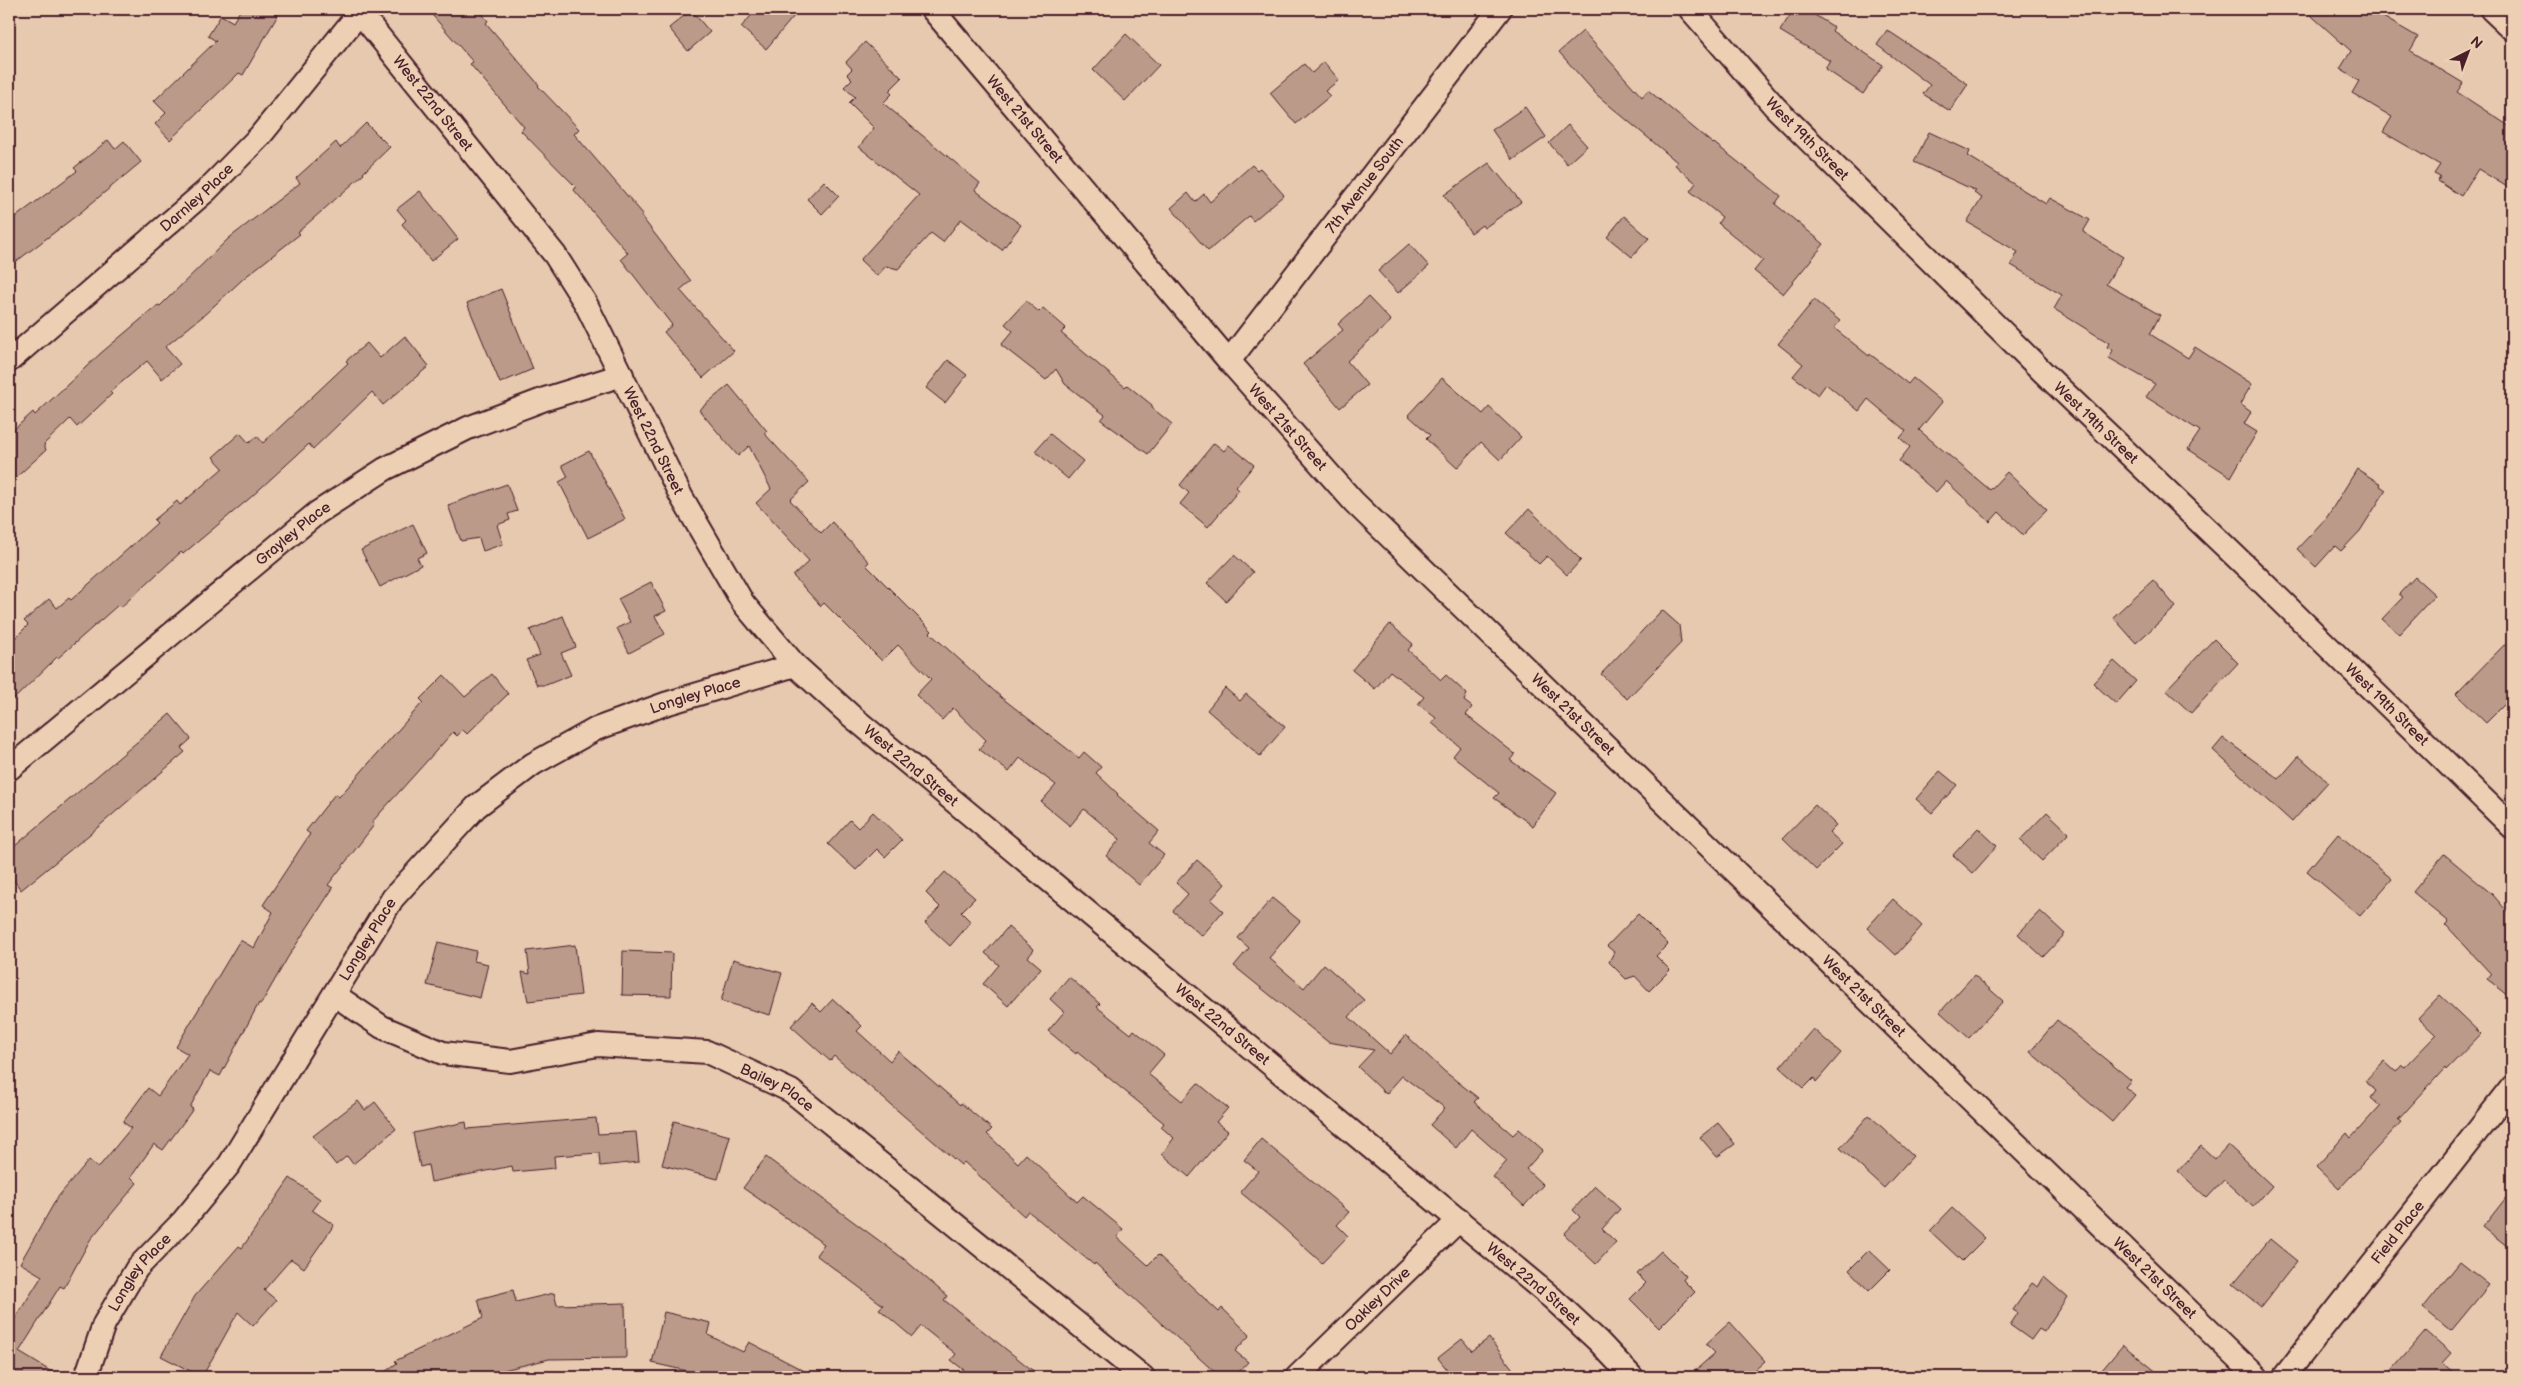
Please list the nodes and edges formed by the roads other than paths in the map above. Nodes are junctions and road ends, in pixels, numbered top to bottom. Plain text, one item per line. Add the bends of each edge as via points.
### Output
1 (932, 9) edge
2 (1500, 9) edge
3 (1690, 9) edge
4 (2491, 9) edge
5 (359, 10) edge
6 (2512, 29) edge
7 (9, 361) edge
8 (1229, 361) junction
9 (622, 374) junction
10 (795, 665) junction
11 (9, 769) edge
12 (2512, 827) edge
13 (335, 995) junction
14 (2512, 1087) edge
15 (1459, 1220) junction
16 (86, 1377) edge
17 (1143, 1377) edge
18 (1297, 1377) edge
19 (1632, 1377) edge
20 (2257, 1377) edge
21 (2284, 1377) edge

1 - 8 street, West 21st Street
2 - 8 street, 7th Avenue South
3 - 12 street, West 19th Street via 1775,107
4 - 6 street
5 - 7 street, Darnley Place via 260,136 206,191
5 - 9 street, West 22nd Street via 555,255 586,304
8 - 20 street, West 21st Street via 1354,502
9 - 10 street, West 22nd Street via 681,496 743,603
9 - 11 street, Grayley Place via 468,428 378,474 317,513
10 - 13 street, Longley Place via 665,704 596,729 533,764 476,807 393,898
10 - 15 street, West 22nd Street via 849,714
13 - 16 street, Longley Place via 229,1166 137,1268 104,1324
13 - 17 street, Bailey Place via 382,1027 443,1052 510,1061 598,1045 707,1052 791,1091
14 - 21 street, Field Place
15 - 18 street, Oakley Drive
15 - 19 street, West 22nd Street via 1552,1298

